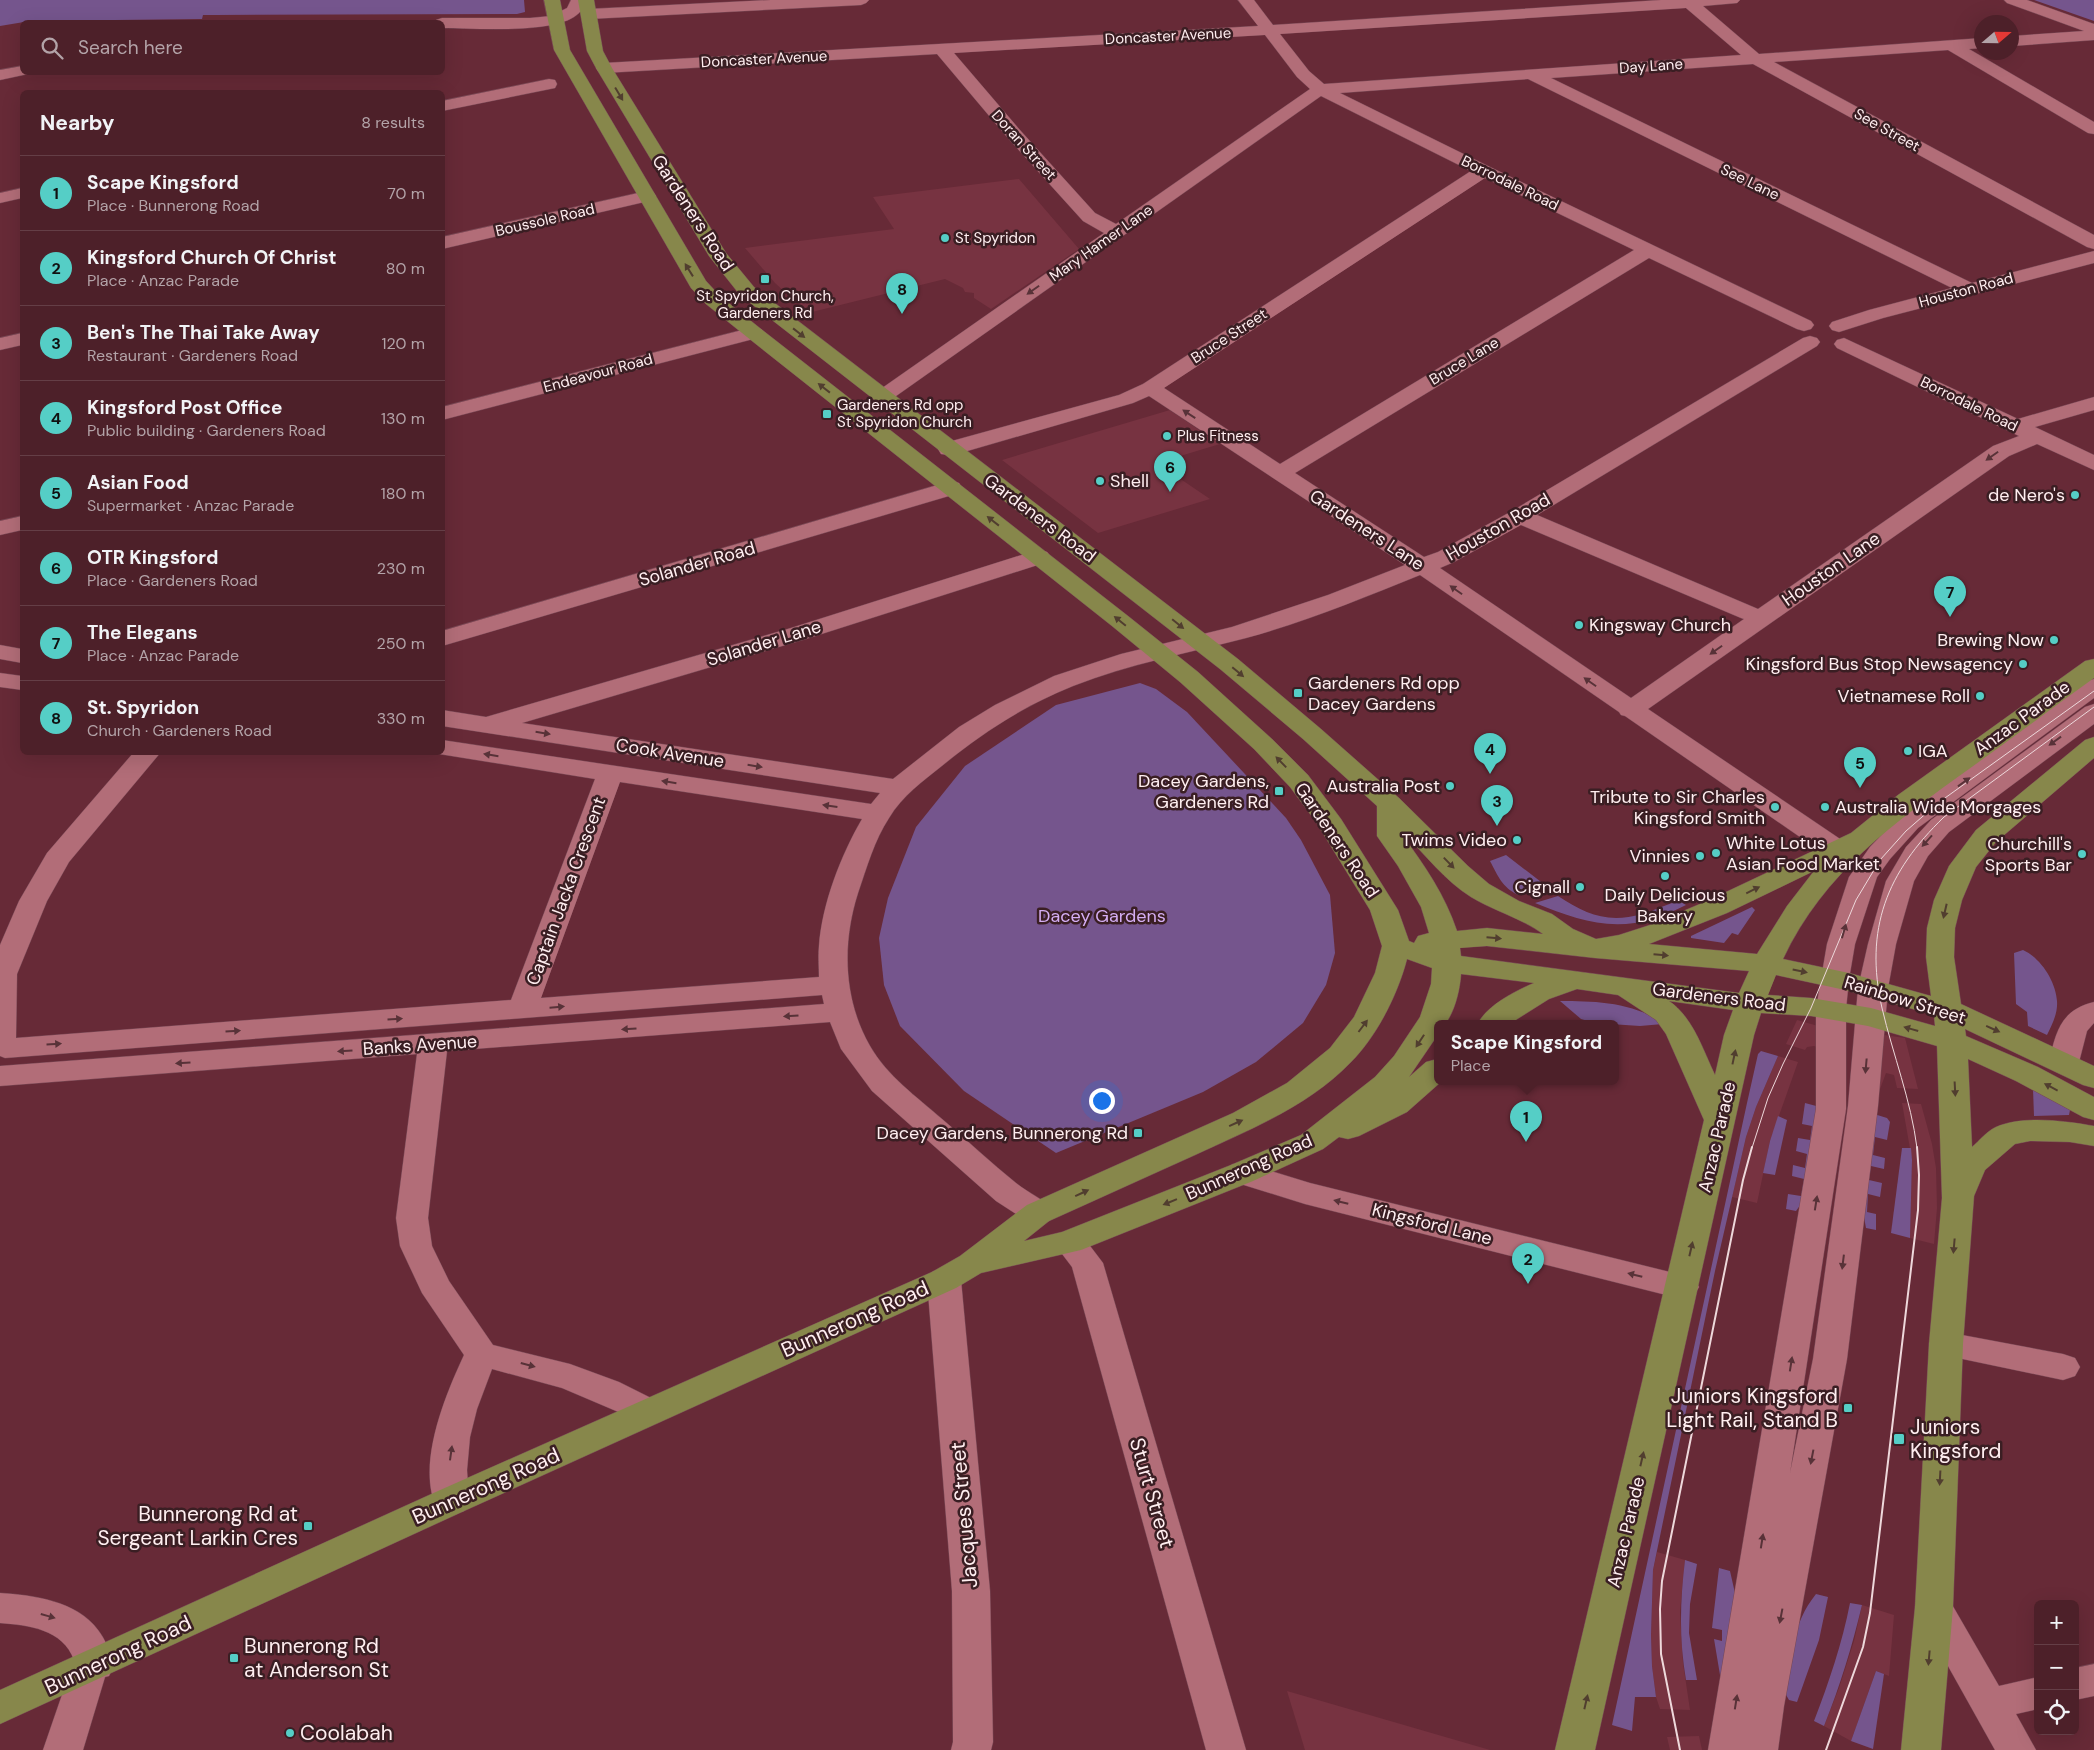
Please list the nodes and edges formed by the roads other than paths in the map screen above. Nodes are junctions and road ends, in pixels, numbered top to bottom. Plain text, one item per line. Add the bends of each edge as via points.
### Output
1 (552, 0) edge
2 (861, 0) edge
3 (1246, 0) edge
4 (1732, 0) edge
5 (2012, 0) edge
6 (808, 1) edge
7 (1690, 3) junction
8 (585, 5) edge
9 (555, 20) junction
10 (445, 23) edge
11 (2094, 29) edge
12 (1269, 30) junction
13 (2094, 35) edge
14 (2019, 40) edge
15 (1974, 44) edge
16 (1951, 45) junction
17 (941, 48) junction
18 (1756, 59) junction
19 (604, 68) junction
20 (20, 71) edge
21 (1530, 74) junction
22 (0, 75) edge
23 (549, 84) dead end
24 (1320, 89) junction
25 (445, 105) edge
26 (2094, 129) edge
27 (1484, 171) junction
28 (20, 193) edge
29 (647, 196) junction
30 (0, 198) edge
31 (1116, 232) junction
32 (445, 242) edge
33 (2094, 243) edge
34 (1648, 250) junction
35 (2094, 257) edge
36 (1969, 290) junction
37 (754, 333) junction
38 (1807, 334) junction
39 (1842, 335) junction
40 (20, 339) edge
41 (0, 344) edge
42 (1150, 388) junction
43 (882, 396) junction
44 (2094, 403) edge
45 (445, 413) edge
46 (2015, 426) junction
47 (2037, 436) junction
48 (949, 449) junction
49 (2094, 463) edge
50 (1280, 473) junction
51 (951, 488) junction
52 (1520, 516) junction
53 (20, 523) edge
54 (0, 528) edge
55 (1040, 557) junction
56 (1424, 568) junction
57 (1749, 613) dead end
58 (445, 638) edge
59 (1200, 642) junction
60 (0, 652) edge
61 (1158, 652) junction
62 (20, 656) edge
63 (2094, 666) edge
64 (0, 680) edge
65 (20, 683) edge
66 (2094, 686) edge
67 (1630, 710) junction
68 (2094, 712) edge
69 (445, 718) edge
70 (487, 725) junction
71 (2094, 744) edge
72 (445, 748) edge
73 (145, 755) edge
74 (610, 773) junction
75 (898, 788) junction
76 (1390, 804) junction
77 (878, 813) junction
78 (1848, 844) junction
79 (1396, 946) junction
80 (1595, 949) junction
81 (1446, 951) junction
82 (1765, 964) junction
83 (1, 977) edge
84 (1581, 980) junction
85 (1624, 985) junction
86 (1833, 994) junction
87 (837, 998) junction
88 (1749, 1003) junction
89 (1872, 1003) junction
90 (522, 1010) junction
91 (1949, 1010) junction
92 (2084, 1017) edge
93 (1496, 1020) edge
94 (1952, 1041) junction
95 (433, 1044) junction
96 (1, 1058) edge
97 (2064, 1062) junction
98 (1434, 1073) edge
99 (2094, 1078) edge
100 (2094, 1110) edge
101 (1720, 1121) junction
102 (2094, 1136) edge
103 (1312, 1142) junction
104 (1242, 1173) junction
105 (1958, 1198) junction
106 (1038, 1214) junction
107 (1069, 1242) junction
108 (958, 1272) junction
109 (1682, 1287) junction
110 (1946, 1344) junction
111 (481, 1354) junction
112 (2063, 1367) dead end
113 (649, 1412) junction
114 (451, 1501) junction
115 (1934, 1607) junction
116 (0, 1608) edge
117 (92, 1667) junction
118 (2094, 1680) edge
119 (2079, 1683) edge
120 (2034, 1694) edge
121 (1990, 1704) junction
122 (0, 1708) edge
123 (63, 1750) edge
124 (971, 1750) edge
125 (1226, 1750) edge
126 (1575, 1750) edge
127 (1728, 1750) edge
128 (1758, 1750) edge
129 (1921, 1750) edge
130 (2016, 1750) edge

1 - 9 main road, Gardeners Road
2 - 6 street
3 - 12 street, Borrodale Road
4 - 7 street, Doncaster Avenue
5 - 11 street
6 - 8 street
7 - 12 street, Doncaster Avenue
7 - 18 street, See Street
8 - 9 street
8 - 19 main road, Gardeners Road via 595,51
9 - 10 street
9 - 29 main road, Gardeners Road via 562,50
12 - 17 street, Doncaster Avenue
12 - 24 street, Borrodale Road via 1303,74
13 - 14 street
15 - 16 street, Day Lane
16 - 18 street, Day Lane
16 - 26 street
17 - 19 street, Doncaster Avenue
17 - 31 street, Doran Street via 1089,218
18 - 21 street, Day Lane
18 - 33 street, See Street
19 -> 43 main road, Gardeners Road via 728,270 772,312
20 - 22 street
21 - 24 street, Day Lane
21 - 36 street, See Lane
23 - 25 street
24 - 27 street, Borrodale Road
24 - 31 street, Mary Hamer Lane
27 - 34 street, Borrodale Road
27 - 42 street, Bruce Street
28 - 30 street
29 - 32 street, Boussole Road
37 -> 29 main road, Gardeners Road via 698,284
31 -> 43 street, Mary Hamer Lane
34 - 38 street, Borrodale Road
34 - 50 street, Bruce Lane
35 - 36 street, Houston Road
36 - 39 street, Houston Road via 1876,314
37 - 45 street, Endeavour Road
51 -> 37 main road, Gardeners Road
38 - 39 street via 1817,323
38 - 52 street, Houston Road
39 - 46 street, Borrodale Road
40 - 41 street
42 - 48 street, Bruce Street via 1126,399
50 -> 42 street, Gardeners Lane
43 - 48 main road, Gardeners Road
44 - 46 street
46 - 47 street, Borrodale Road
47 - 49 street, Borrodale Road
47 -> 67 street, Houston Lane via 1993,456
48 -> 59 main road, Gardeners Road
50 - 56 street, Gardeners Lane
55 -> 51 main road, Gardeners Road
51 - 58 street, Solander Road
52 - 56 street, Houston Road
52 - 57 street
53 - 54 street
61 -> 55 main road, Gardeners Road
55 - 70 street, Solander Lane via 810,630
56 - 59 street, Houston Road via 1240,632
67 -> 56 street, Gardeners Lane
59 - 61 street, Houston Road
59 -> 76 main road, Gardeners Road via 1312,734
60 - 62 street
61 - 75 street, Houston Road via 1063,681 1004,710 968,732
79 -> 61 main road, Gardeners Road via 1384,910 1328,819 1299,781 1263,744
63 - 78 main road, Anzac Parade
64 - 65 street
86 -> 66 street, Anzac Parade via 1840,944 1851,908 1862,877 1880,853 1909,822
67 - 78 street, Gardeners Lane via 1734,780
68 -> 89 street via 1940,826 1916,853 1900,882 1882,944
69 - 70 street, Cook Avenue
70 -> 75 street, Cook Avenue
71 -> 91 main road via 2001,822 1963,866 1948,900 1941,928 1940,957
74 -> 72 street, Cook Avenue
73 - 83 street via 57,859 33,900
77 -> 74 street, Cook Avenue
74 - 90 street, Captain Jacka Crescent
75 - 77 street, Houston Road
76 -> 80 main road, Gardeners Road via 1479,890
76 - 81 main road, Bunnerong Road via 1390,836 1435,907
77 - 87 street, Houston Road via 860,845 838,912 833,946
80 -> 78 main road, Gardeners Road via 1626,942 1717,907
78 - 82 main road, Anzac Parade via 1791,919
79 - 81 main road, Gardeners Road
106 -> 79 main road, Bunnerong Road via 1244,1120 1298,1090 1341,1055 1368,1019 1389,973
81 -> 80 main road, Gardeners Road via 1487,937
80 -> 82 main road, Gardeners Road
81 - 84 main road, Gardeners Road
81 -> 103 main road, Bunnerong Road via 1446,984 1435,1017 1405,1063 1365,1102
82 -> 86 main road, Rainbow Street
82 - 88 main road, Anzac Parade
83 - 96 street
84 - 85 main road, Gardeners Road
84 - 93 main road via 1556,985 1524,998
85 - 88 main road, Gardeners Road
85 - 101 main road via 1666,1013 1680,1032
86 - 88 main road, Gardeners Road
86 - 89 main road, Gardeners Road
127 -> 86 street, Anzac Parade via 1832,1109
90 -> 87 street, Banks Avenue
87 -> 95 street, Banks Avenue
87 - 106 street via 856,1049 883,1084 1006,1193
101 -> 88 main road, Anzac Parade
89 - 91 main road, Rainbow Street
94 -> 89 main road, Gardeners Road
89 -> 128 street via 1863,1106 1830,1359
96 -> 90 street, Banks Avenue
91 - 94 main road
91 -> 97 main road, Rainbow Street
92 - 97 street
100 -> 94 main road, Rainbow Street via 2027,1074
94 -> 105 main road
95 -> 96 street, Banks Avenue
95 - 111 street via 412,1218 416,1246 434,1285
97 - 99 main road, Rainbow Street
98 - 103 main road via 1396,1105 1366,1122
109 -> 101 main road, Anzac Parade
102 - 105 main road via 2030,1131 2006,1135 1972,1164
103 - 104 main road, Bunnerong Road
104 -> 107 main road, Bunnerong Road
109 -> 104 street, Kingsford Lane via 1305,1193
105 -> 110 main road
106 - 108 main road, Bunnerong Road
107 - 108 main road, Bunnerong Road
107 - 125 street, Sturt Street via 1087,1263
108 - 113 main road, Bunnerong Road
108 - 124 street, Jacques Street via 971,1591
126 -> 109 main road, Anzac Parade
110 - 112 street
110 -> 115 main road
111 -> 113 street via 570,1377
114 -> 111 street via 449,1466 454,1426
113 - 114 main road, Bunnerong Road
114 - 117 main road, Bunnerong Road
115 - 121 street
115 -> 129 main road
116 -> 117 street via 25,1609 60,1619 85,1641
117 - 122 main road, Bunnerong Road
117 - 123 street
118 - 119 street
120 - 121 street
121 - 130 street

